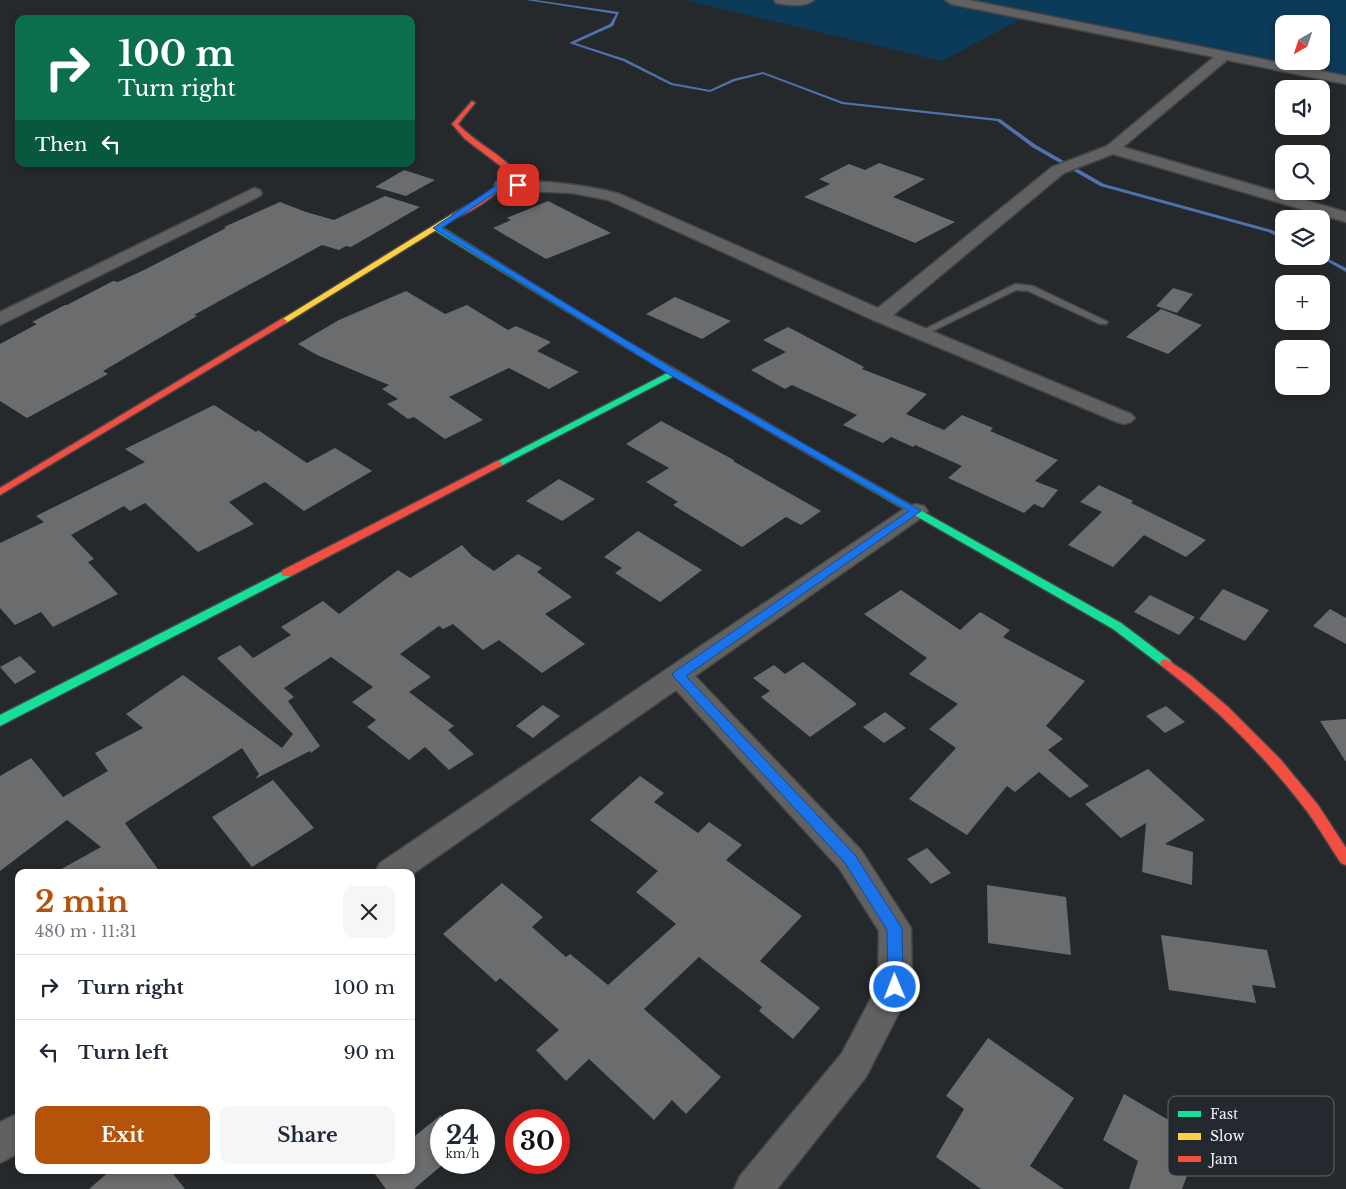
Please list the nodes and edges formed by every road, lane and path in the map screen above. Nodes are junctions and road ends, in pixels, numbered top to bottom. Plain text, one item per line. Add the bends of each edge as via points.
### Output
1 (780, 0) edge
2 (808, 0) edge
3 (951, 0) edge
4 (1223, 56) junction
5 (1346, 80) edge
6 (472, 103) dead end
7 (1107, 151) junction
8 (502, 185) junction
9 (254, 193) dead end
10 (1346, 217) edge
11 (436, 228) junction
12 (880, 316) junction
13 (0, 320) edge
14 (1103, 322) dead end
15 (922, 333) junction
16 (674, 373) junction
17 (1124, 418) dead end
18 (0, 492) edge
19 (916, 511) junction
20 (678, 675) junction
21 (0, 721) edge
22 (1346, 858) edge
23 (395, 869) edge
24 (15, 1133) edge
25 (0, 1144) edge
26 (753, 1189) edge

1 - 2 street
3 - 4 street
4 - 5 street
4 - 7 street
6 - 8 street via 454,124 464,136 499,158 510,170
7 - 10 street
7 - 12 street via 1058,170
8 - 11 street
8 - 12 street via 575,188 614,197
9 - 13 street
11 - 16 street
11 - 18 street
12 - 15 street
14 - 15 lane via 1030,288 1015,287
15 - 17 street
16 - 19 street
16 - 21 street
19 - 20 street
19 - 22 street via 1117,626 1191,681 1268,752 1309,803
20 - 23 street
20 - 26 street via 850,859 895,928 895,987 854,1065
24 - 25 street

